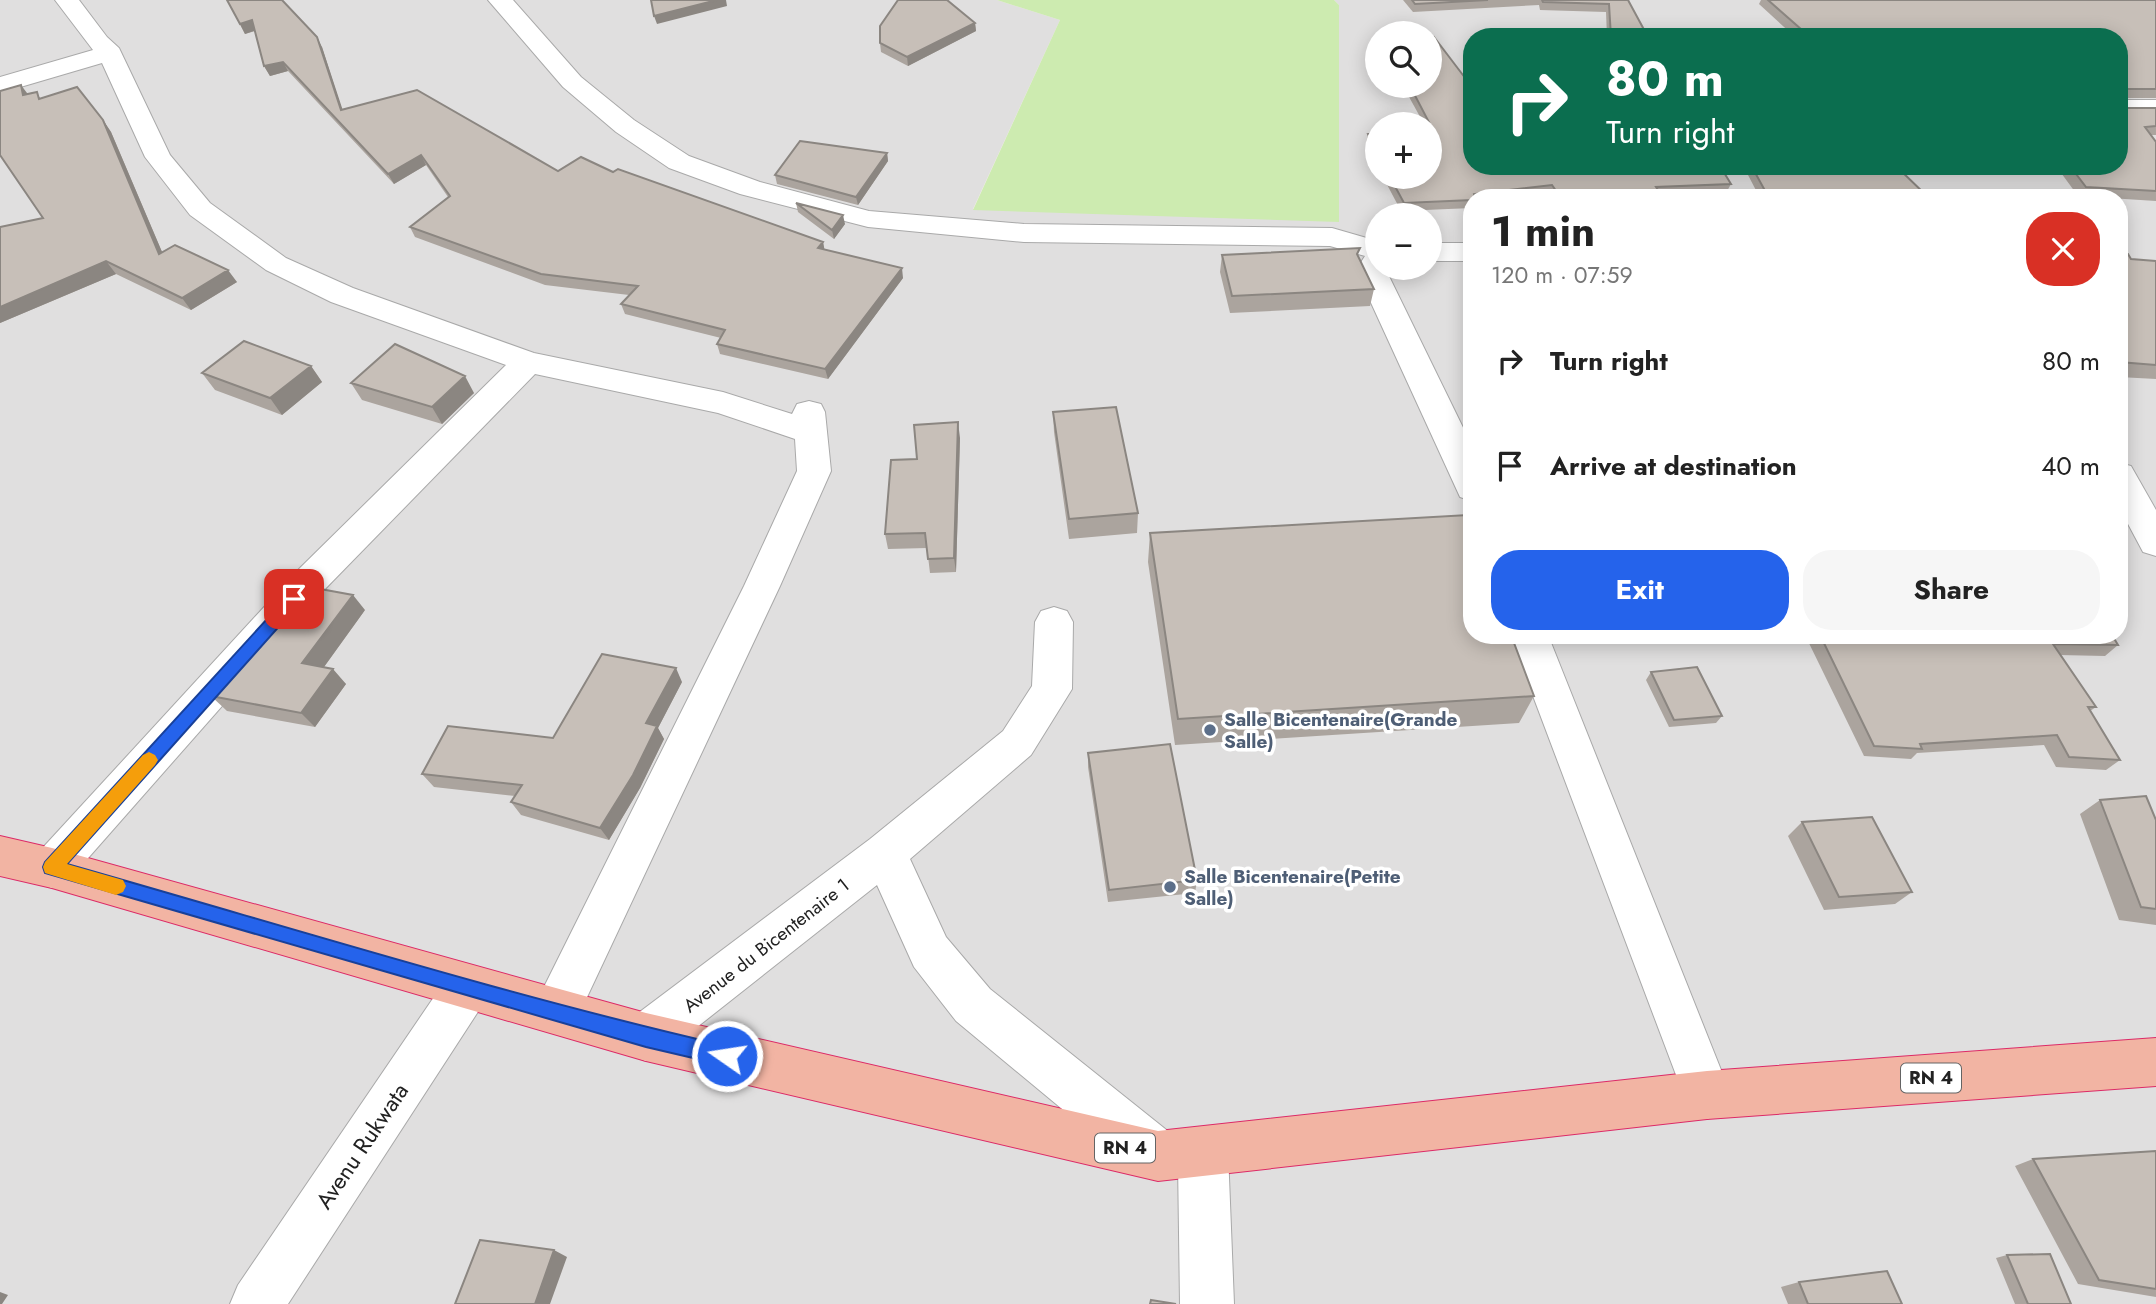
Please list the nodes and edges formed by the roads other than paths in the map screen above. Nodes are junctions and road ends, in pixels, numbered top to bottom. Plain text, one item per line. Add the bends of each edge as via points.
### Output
1 (68, 0) edge
2 (500, 0) edge
3 (110, 53) junction
4 (0, 85) edge
5 (2128, 108) edge
6 (2156, 108) edge
7 (1365, 247) edge
8 (1442, 252) edge
9 (1463, 252) edge
10 (1376, 280) edge
11 (528, 362) junction
12 (1463, 448) edge
13 (2128, 491) edge
14 (2156, 542) edge
15 (1054, 622) dead end
16 (1532, 644) edge
17 (886, 853) junction
18 (0, 856) edge
19 (52, 867) junction
20 (467, 988) junction
21 (556, 1012) junction
22 (646, 1037) junction
23 (2156, 1062) edge
24 (1707, 1095) junction
25 (1180, 1154) junction
26 (257, 1304) edge
27 (1208, 1304) edge

1 - 3 street
2 - 7 street via 572,82 625,126 679,162 750,188 868,219 1024,233 1332,237
3 - 4 street
3 - 11 street via 158,157 200,209 276,264 342,295
5 - 6 street
8 - 9 street
10 - 12 street
11 - 19 street via 313,578
11 - 21 street via 723,403 803,430 809,412 814,471
13 - 14 street
15 - 17 street, Avenue du Bicentenaire 1 via 1052,689 1017,743
16 - 24 street
17 - 22 street, Avenue du Bicentenaire 1
17 - 25 street via 930,952 974,1005
18 - 19 highway, RN 4
19 - 20 highway, RN 4
20 - 21 highway, RN 4
20 - 26 street, Avenu Rukwata
21 - 22 highway, RN 4
22 - 25 highway, RN 4
23 - 24 highway, RN 4
24 - 25 highway, RN 4
25 - 27 street

